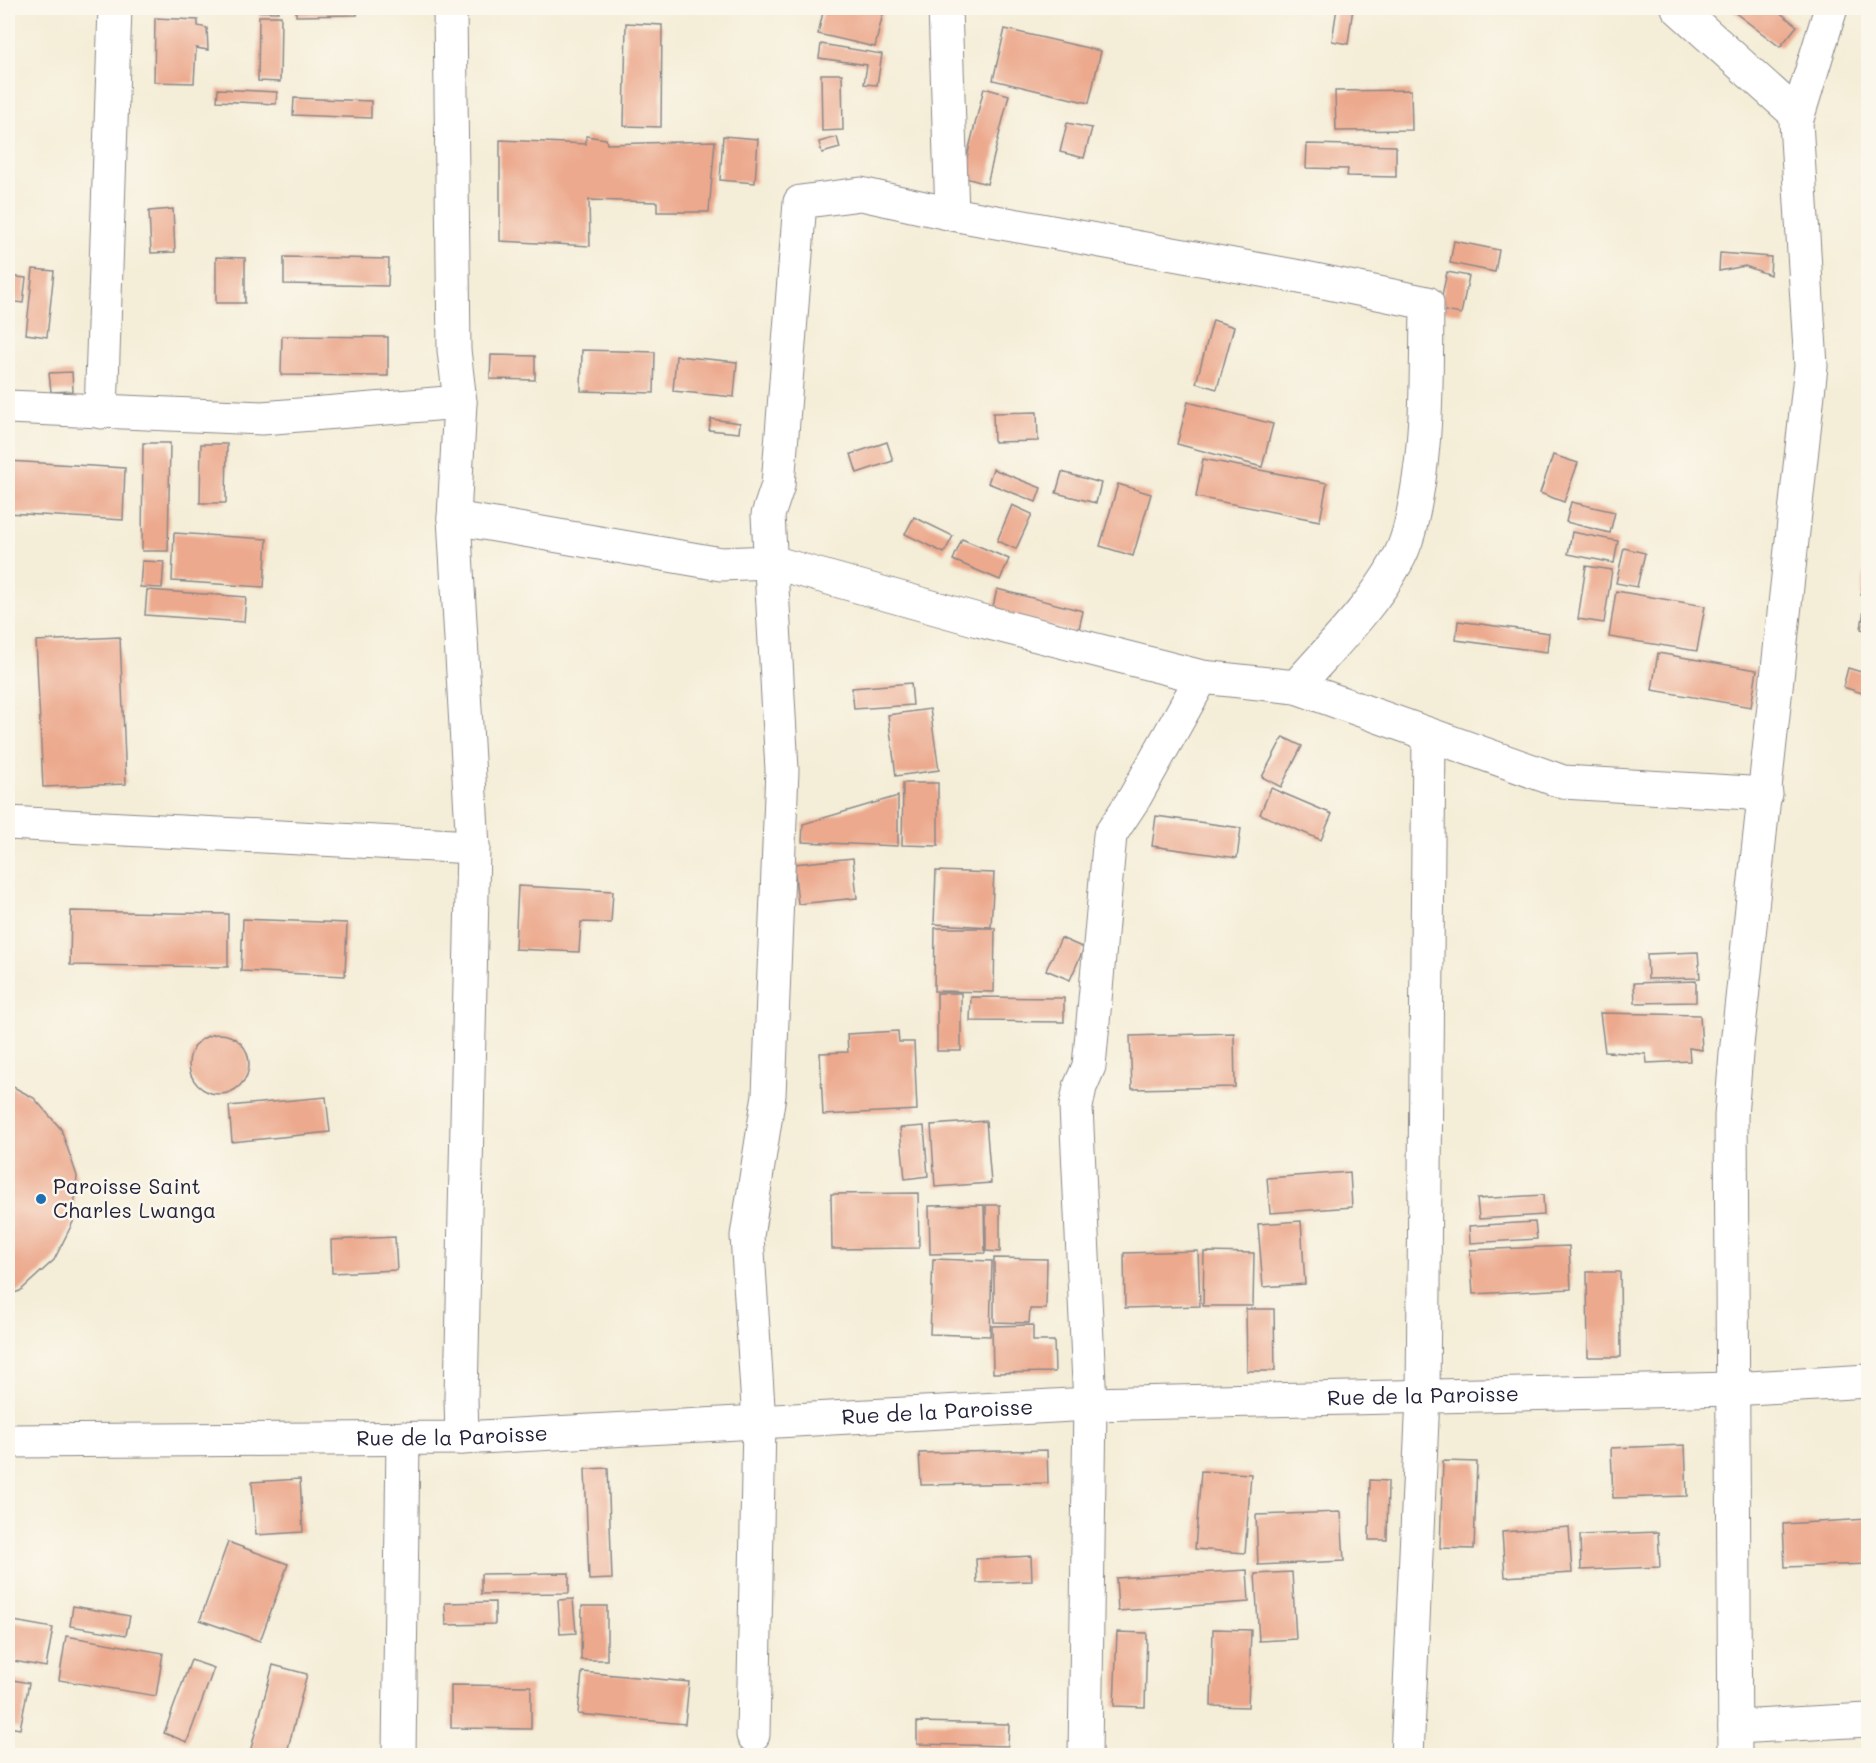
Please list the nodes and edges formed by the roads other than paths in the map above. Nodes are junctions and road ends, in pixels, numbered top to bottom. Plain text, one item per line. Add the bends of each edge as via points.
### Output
1 (116, 8) edge
2 (450, 8) edge
3 (945, 8) edge
4 (1678, 8) edge
5 (1831, 8) edge
6 (1797, 114) junction
7 (952, 214) junction
8 (460, 402) junction
9 (8, 407) edge
10 (100, 412) junction
11 (454, 518) junction
12 (772, 562) junction
13 (1202, 677) junction
14 (1296, 687) junction
15 (1429, 735) junction
16 (1766, 794) junction
17 (8, 823) edge
18 (473, 847) junction
19 (1869, 1381) edge
20 (1732, 1389) junction
21 (1423, 1397) junction
22 (1090, 1404) junction
23 (759, 1422) junction
24 (403, 1438) junction
25 (462, 1438) junction
26 (8, 1441) edge
27 (1869, 1720) edge
28 (753, 1735) dead end
29 (1735, 1741) edge
30 (399, 1755) edge
31 (1085, 1755) edge
32 (1407, 1755) edge

1 - 10 street
2 - 8 street via 454,350
3 - 7 street
4 - 6 street
5 - 6 street
6 - 16 street via 1811,366
7 - 12 street via 861,194 800,202 778,485 768,515
7 - 14 street via 1427,303 1426,424 1411,528 1383,586
8 - 10 street via 262,418
8 - 11 street
9 - 10 street
11 - 12 street via 721,564
11 - 18 street
12 - 13 street
12 - 23 street via 782,770 769,1095 747,1236
13 - 14 street
13 - 22 street via 1110,835 1089,1066 1076,1107
14 - 15 street
15 - 16 street via 1563,782
15 - 21 street
16 - 20 street via 1731,1116
17 - 18 street
18 - 25 street
19 - 20 street, Rue de la Paroisse
20 - 21 street, Rue de la Paroisse
20 - 29 street
21 - 22 street, Rue de la Paroisse
21 - 32 street
22 - 23 street, Rue de la Paroisse
22 - 31 street
23 - 25 street, Rue de la Paroisse
23 - 28 street
24 - 25 street, Rue de la Paroisse
24 - 26 street, Rue de la Paroisse
24 - 30 street
27 - 29 street

